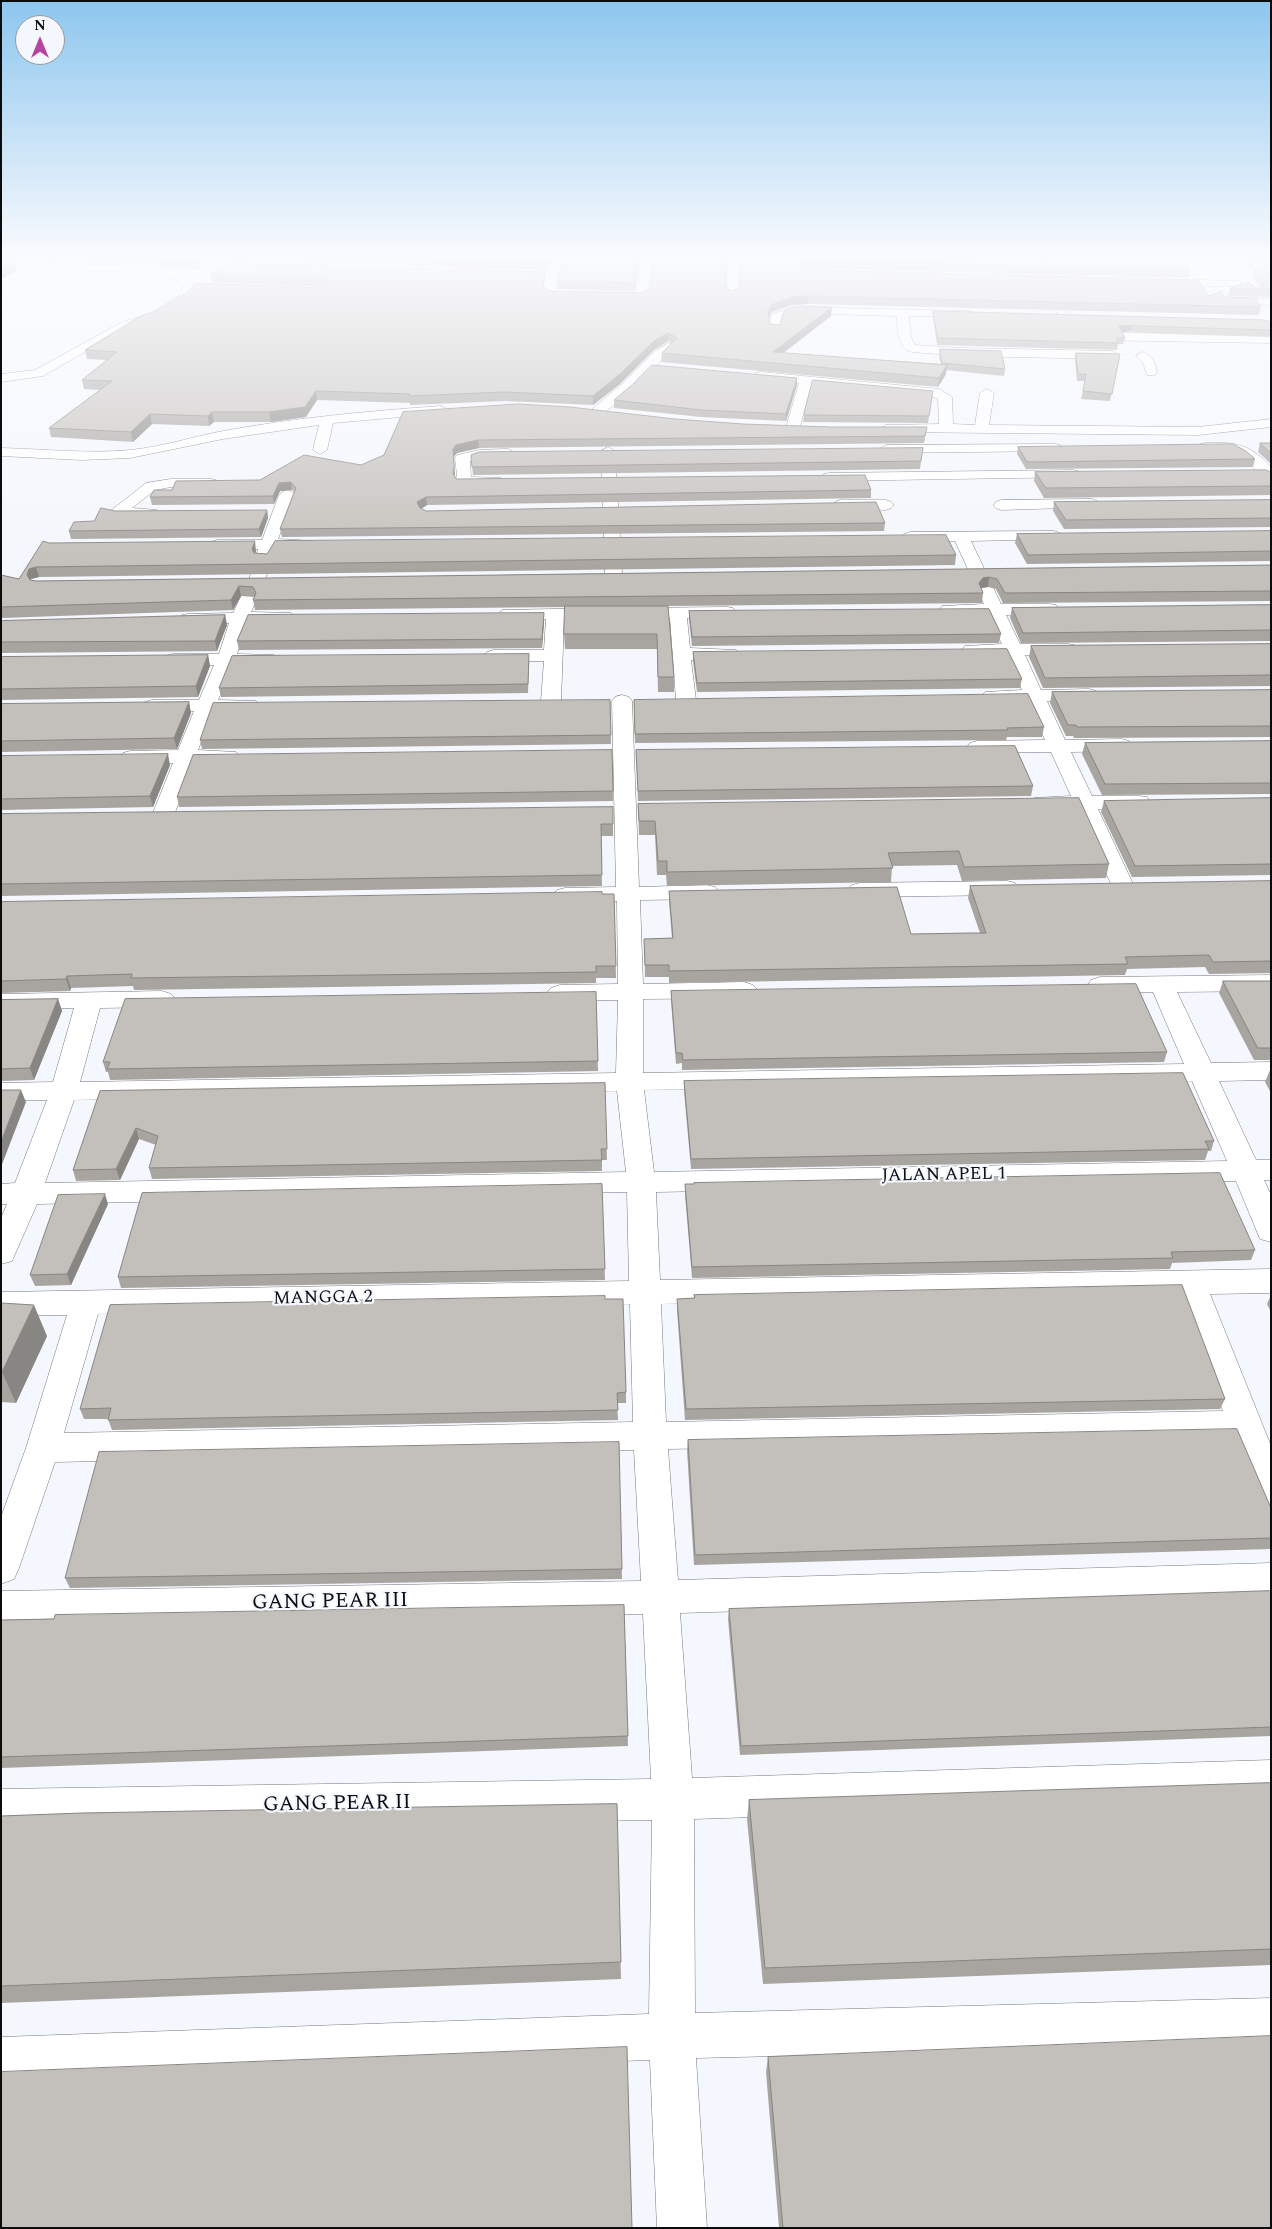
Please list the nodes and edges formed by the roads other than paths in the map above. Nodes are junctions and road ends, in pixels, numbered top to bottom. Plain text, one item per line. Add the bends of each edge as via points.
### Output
1 (56, 363) edge
2 (652, 363) edge
3 (1150, 363) edge
4 (650, 366) junction
5 (668, 367) edge
6 (1152, 372) dead end
7 (749, 375) edge
8 (1, 378) edge
9 (806, 380) junction
10 (987, 393) dead end
11 (451, 409) edge
12 (582, 410) edge
13 (598, 411) junction
14 (615, 413) edge
15 (327, 421) junction
16 (1271, 423) edge
17 (776, 426) edge
18 (793, 427) junction
19 (811, 427) edge
20 (876, 428) edge
21 (946, 428) junction
22 (981, 428) junction
23 (1194, 447) edge
24 (1066, 448) edge
25 (870, 449) edge
26 (919, 449) junction
27 (320, 450) dead end
28 (607, 451) edge
29 (1, 452) edge
30 (518, 453) edge
31 (1248, 473) edge
32 (1092, 474) edge
33 (986, 475) junction
34 (1269, 475) edge
35 (876, 476) junction
36 (932, 476) junction
37 (817, 477) edge
38 (511, 481) edge
39 (462, 482) junction
40 (228, 483) edge
41 (460, 500) edge
42 (886, 504) junction
43 (1111, 504) edge
44 (1001, 505) junction
45 (828, 506) edge
46 (618, 509) junction
47 (592, 510) edge
48 (262, 512) edge
49 (167, 513) edge
50 (960, 536) junction
51 (1017, 536) junction
52 (1066, 536) edge
53 (612, 540) junction
54 (632, 540) edge
55 (592, 541) edge
56 (327, 543) edge
57 (268, 544) junction
58 (199, 545) edge
59 (976, 570) junction
60 (996, 570) edge
61 (957, 571) edge
62 (633, 574) edge
63 (594, 575) edge
64 (613, 575) junction
65 (277, 579) edge
66 (238, 580) edge
67 (257, 580) junction
68 (1066, 608) edge
69 (995, 609) junction
70 (931, 610) edge
71 (746, 612) edge
72 (615, 613) junction
73 (678, 613) junction
74 (555, 614) junction
75 (496, 615) edge
76 (240, 617) junction
77 (299, 617) edge
78 (171, 619) edge
79 (1083, 649) edge
80 (955, 650) edge
81 (1014, 650) junction
82 (750, 653) edge
83 (682, 654) junction
84 (553, 655) junction
85 (474, 656) edge
86 (285, 659) edge
87 (158, 660) edge
88 (226, 660) junction
89 (1035, 695) junction
90 (1104, 695) edge
91 (975, 696) edge
92 (706, 700) edge
93 (623, 701) dead end
94 (531, 702) edge
95 (265, 704) edge
96 (206, 705) junction
97 (138, 706) edge
98 (1146, 745) edge
99 (1059, 746) junction
100 (960, 747) edge
101 (186, 756) junction
102 (246, 756) edge
103 (108, 757) edge
104 (1085, 802) junction
105 (1163, 802) edge
106 (1026, 803) edge
107 (163, 815) edge
108 (1123, 886) edge
109 (1024, 888) edge
110 (836, 890) edge
111 (728, 892) edge
112 (629, 893) junction
113 (539, 895) edge
114 (1271, 983) edge
115 (1162, 985) junction
116 (1074, 986) edge
117 (769, 990) edge
118 (632, 992) junction
119 (533, 993) edge
120 (188, 999) edge
121 (89, 1000) junction
122 (1, 1002) edge
123 (1271, 1071) edge
124 (1200, 1072) junction
125 (629, 1081) junction
126 (64, 1091) junction
127 (1, 1092) edge
128 (1259, 1170) edge
129 (641, 1181) junction
130 (14, 1194) edge
131 (1271, 1230) edge
132 (1, 1253) edge
133 (1271, 1281) edge
134 (1190, 1282) junction
135 (644, 1293) junction
136 (86, 1303) junction
137 (1, 1304) edge
138 (1245, 1424) junction
139 (650, 1435) junction
140 (43, 1448) junction
141 (1271, 1490) edge
142 (1, 1568) edge
143 (1271, 1579) edge
144 (659, 1597) junction
145 (1, 1608) edge
146 (1271, 1780) edge
147 (673, 1799) junction
148 (1, 1810) edge
149 (1271, 2022) edge
150 (672, 2036) junction
151 (1, 2060) edge
152 (682, 2228) edge

1 - 8 street via 38,373
2 - 4 street
3 - 6 street
4 - 5 street
4 - 13 street
7 - 9 street
9 - 18 street
9 - 21 street via 941,394 945,398
10 - 22 street
11 - 15 street via 382,413
12 - 13 street
13 - 14 street
15 - 27 street
15 - 29 street via 222,435 128,454
16 - 22 street via 1198,431
17 - 18 street
18 - 19 street
20 - 21 street
21 - 22 street
23 - 34 street via 1233,446 1242,449 1250,453
24 - 26 street
25 - 26 street
26 - 36 street
28 - 46 street via 609,479
30 - 39 street via 462,458
31 - 34 street
32 - 33 street
33 - 36 street
33 - 44 street
35 - 36 street
35 - 37 street
35 - 42 street
38 - 39 street
39 - 41 street
40 - 49 street via 151,486 117,512
42 - 45 street
42 - 50 street via 898,538
43 - 44 street
44 - 51 street
46 - 47 street
46 - 53 street
48 - 57 street via 284,503
50 - 51 street
50 - 59 street
51 - 52 street
53 - 54 street
53 - 55 street
53 - 64 street
56 - 57 street
57 - 58 street
57 - 67 street
59 - 60 street
59 - 61 street
59 - 69 street
62 - 64 street
63 - 64 street
64 - 72 street
65 - 67 street
66 - 67 street
67 - 76 street
68 - 69 street
69 - 70 street
69 - 81 street
71 - 73 street
72 - 73 street
72 - 74 street
73 - 83 street
74 - 75 street
74 - 84 street
76 - 77 street
76 - 78 street
76 - 88 street
79 - 81 street
80 - 81 street
81 - 89 street
82 - 83 street
83 - 92 street via 677,700
84 - 85 street
84 - 94 street via 560,701
86 - 88 street
87 - 88 street
88 - 96 street
89 - 90 street
89 - 91 street
89 - 99 street
93 - 112 street
95 - 96 street
96 - 97 street
96 - 101 street
98 - 99 street
99 - 100 street
99 - 104 street
101 - 102 street
101 - 103 street
101 - 107 street
104 - 105 street
104 - 106 street
104 - 108 street
109 - 110 street
111 - 112 street
112 - 113 street
112 - 118 street
114 - 115 street
115 - 116 street
115 - 124 street
117 - 118 street
118 - 119 street
118 - 125 street
120 - 121 street
121 - 122 street
121 - 126 street
123 - 124 street
124 - 125 street
124 - 128 street
125 - 126 street
125 - 129 street
126 - 127 street
126 - 130 street
128 - 129 street, JALAN APEL 1
128 - 131 street
129 - 130 street, JALAN APEL 1
129 - 135 street
130 - 132 street
133 - 134 street, MANGGA 2
134 - 135 street, MANGGA 2
134 - 138 street
135 - 136 street, MANGGA 2
135 - 139 street
136 - 137 street, MANGGA 2
136 - 140 street
138 - 139 street
138 - 141 street
139 - 140 street
139 - 144 street
140 - 142 street
143 - 144 street, GANG PEAR III
144 - 145 street, GANG PEAR III
144 - 147 street
146 - 147 street, GANG PEAR II
147 - 148 street, GANG PEAR II
147 - 150 street
149 - 150 street
150 - 151 street
150 - 152 street

